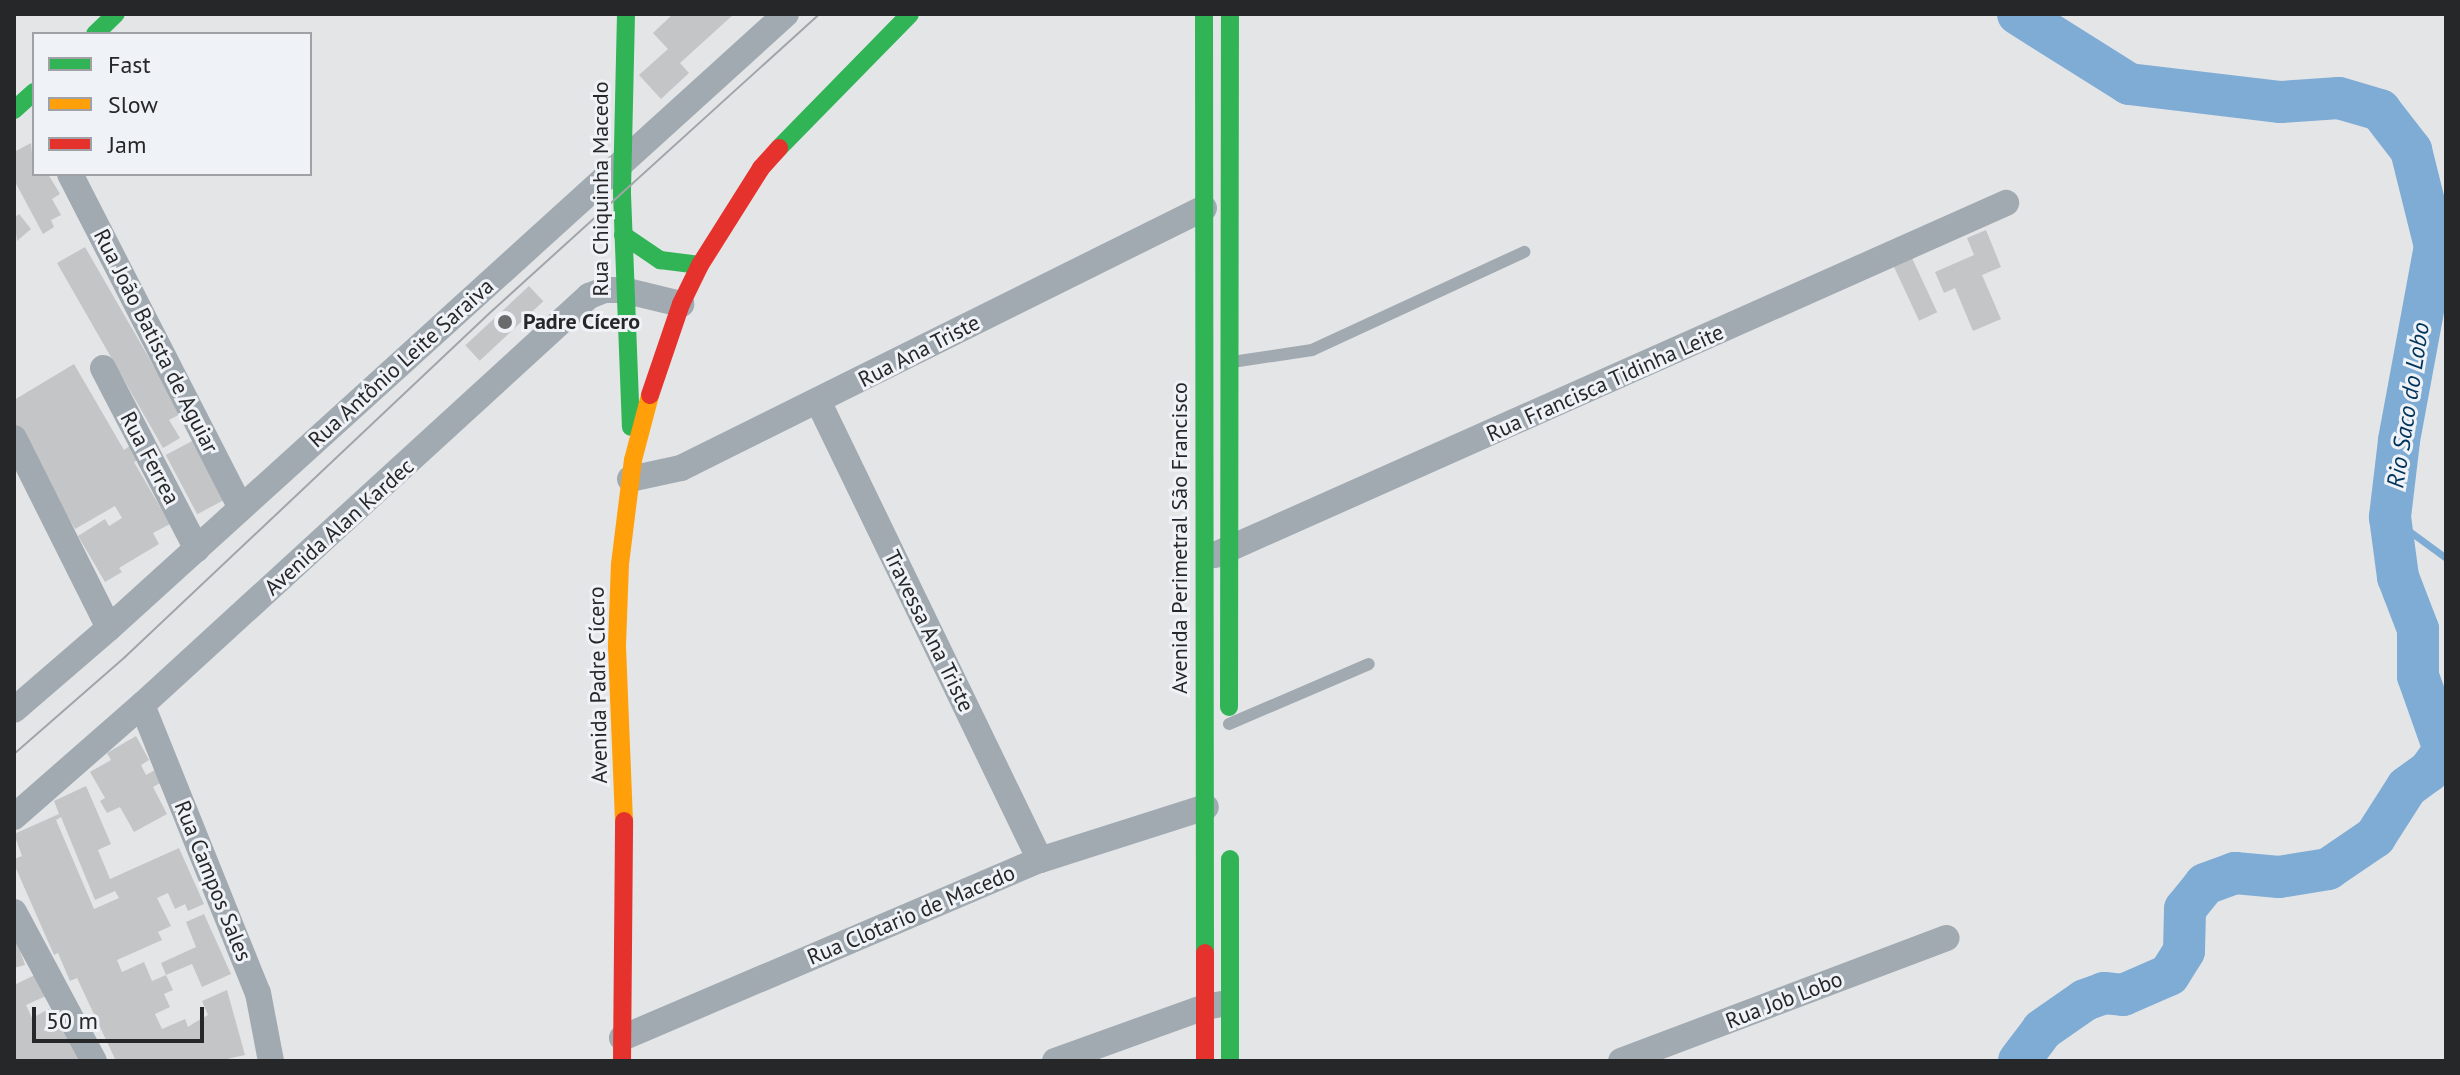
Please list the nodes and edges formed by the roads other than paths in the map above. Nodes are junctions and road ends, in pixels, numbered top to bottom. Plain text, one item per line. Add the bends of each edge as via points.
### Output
1 (116, 14) edge
2 (626, 14) edge
3 (786, 14) edge
4 (910, 14) edge
5 (1204, 14) edge
6 (1230, 14) edge
7 (97, 32) edge
8 (1229, 68) junction
9 (1203, 72) junction
10 (623, 162) junction
11 (71, 176) edge
12 (2006, 203) dead end
13 (1204, 208) junction
14 (623, 235) junction
15 (1524, 252) dead end
16 (700, 265) junction
17 (623, 290) junction
18 (681, 304) junction
19 (1229, 362) junction
20 (103, 368) dead end
21 (818, 401) junction
22 (14, 438) edge
23 (632, 469) junction
24 (241, 508) junction
25 (197, 549) junction
26 (1230, 551) junction
27 (1203, 558) junction
28 (109, 628) junction
29 (1369, 664) dead end
30 (142, 705) junction
31 (14, 710) edge
32 (1229, 732) joint
33 (1206, 807) junction
34 (14, 817) edge
35 (1230, 832) dead end
36 (1040, 860) junction
37 (14, 912) edge
38 (1947, 938) dead end
39 (1218, 1005) junction
40 (622, 1050) edge
41 (94, 1061) edge
42 (271, 1061) edge
43 (1055, 1061) edge
44 (1205, 1061) edge
45 (1230, 1061) edge
46 (1621, 1061) edge

1 - 7 main road
2 - 10 main road, Rua Chiquinha Macedo
3 - 10 street, Rua Antônio Leite Saraiva
4 - 16 main road, Avenida Padre Cícero via 761,168
5 - 9 main road, Avenida Perimetral São Francisco
6 - 8 main road
8 - 9 main road
8 - 19 main road
9 - 13 main road, Avenida Perimetral São Francisco
10 - 14 main road, Rua Chiquinha Macedo
10 - 24 street, Rua Antônio Leite Saraiva
11 - 24 street, Rua João Batista de Aguiar
12 - 26 street, Rua Francisca Tidinha Leite
13 - 21 street, Rua Ana Triste
13 - 27 main road, Avenida Perimetral São Francisco
14 - 16 main road via 660,260
14 - 17 main road, Rua Chiquinha Macedo
15 - 19 lane via 1312,350
16 - 18 main road, Avenida Padre Cícero
17 - 18 street, Avenida Alan Kardec
17 - 23 main road, Rua Chiquinha Macedo
17 - 30 street, Avenida Alan Kardec via 589,296
18 - 23 main road, Avenida Padre Cícero via 657,370
19 - 26 main road
20 - 25 street, Rua Ferrea
21 - 23 street, Rua Ana Triste via 681,468
21 - 36 street, Travessa Ana Triste
22 - 28 street
23 - 40 main road, Avenida Padre Cícero via 617,645 624,762
24 - 25 street, Rua Antônio Leite Saraiva
25 - 28 street, Rua Antônio Leite Saraiva
26 - 27 street, Rua Francisca Tidinha Leite
26 - 32 main road
27 - 33 main road, Avenida Perimetral São Francisco
28 - 31 street, Rua Antônio Leite Saraiva
29 - 32 lane
30 - 34 street, Avenida Alan Kardec
30 - 42 street, Rua Campos Sales via 258,993
33 - 36 street, Rua Clotario de Macedo
33 - 39 main road, Avenida Perimetral São Francisco
35 - 39 main road, Avenida Perimetral São Francisco
36 - 40 street, Rua Clotario de Macedo
37 - 41 street
38 - 46 street, Rua Job Lobo
39 - 43 street
39 - 44 main road, Avenida Perimetral São Francisco
39 - 45 main road, Avenida Perimetral São Francisco

